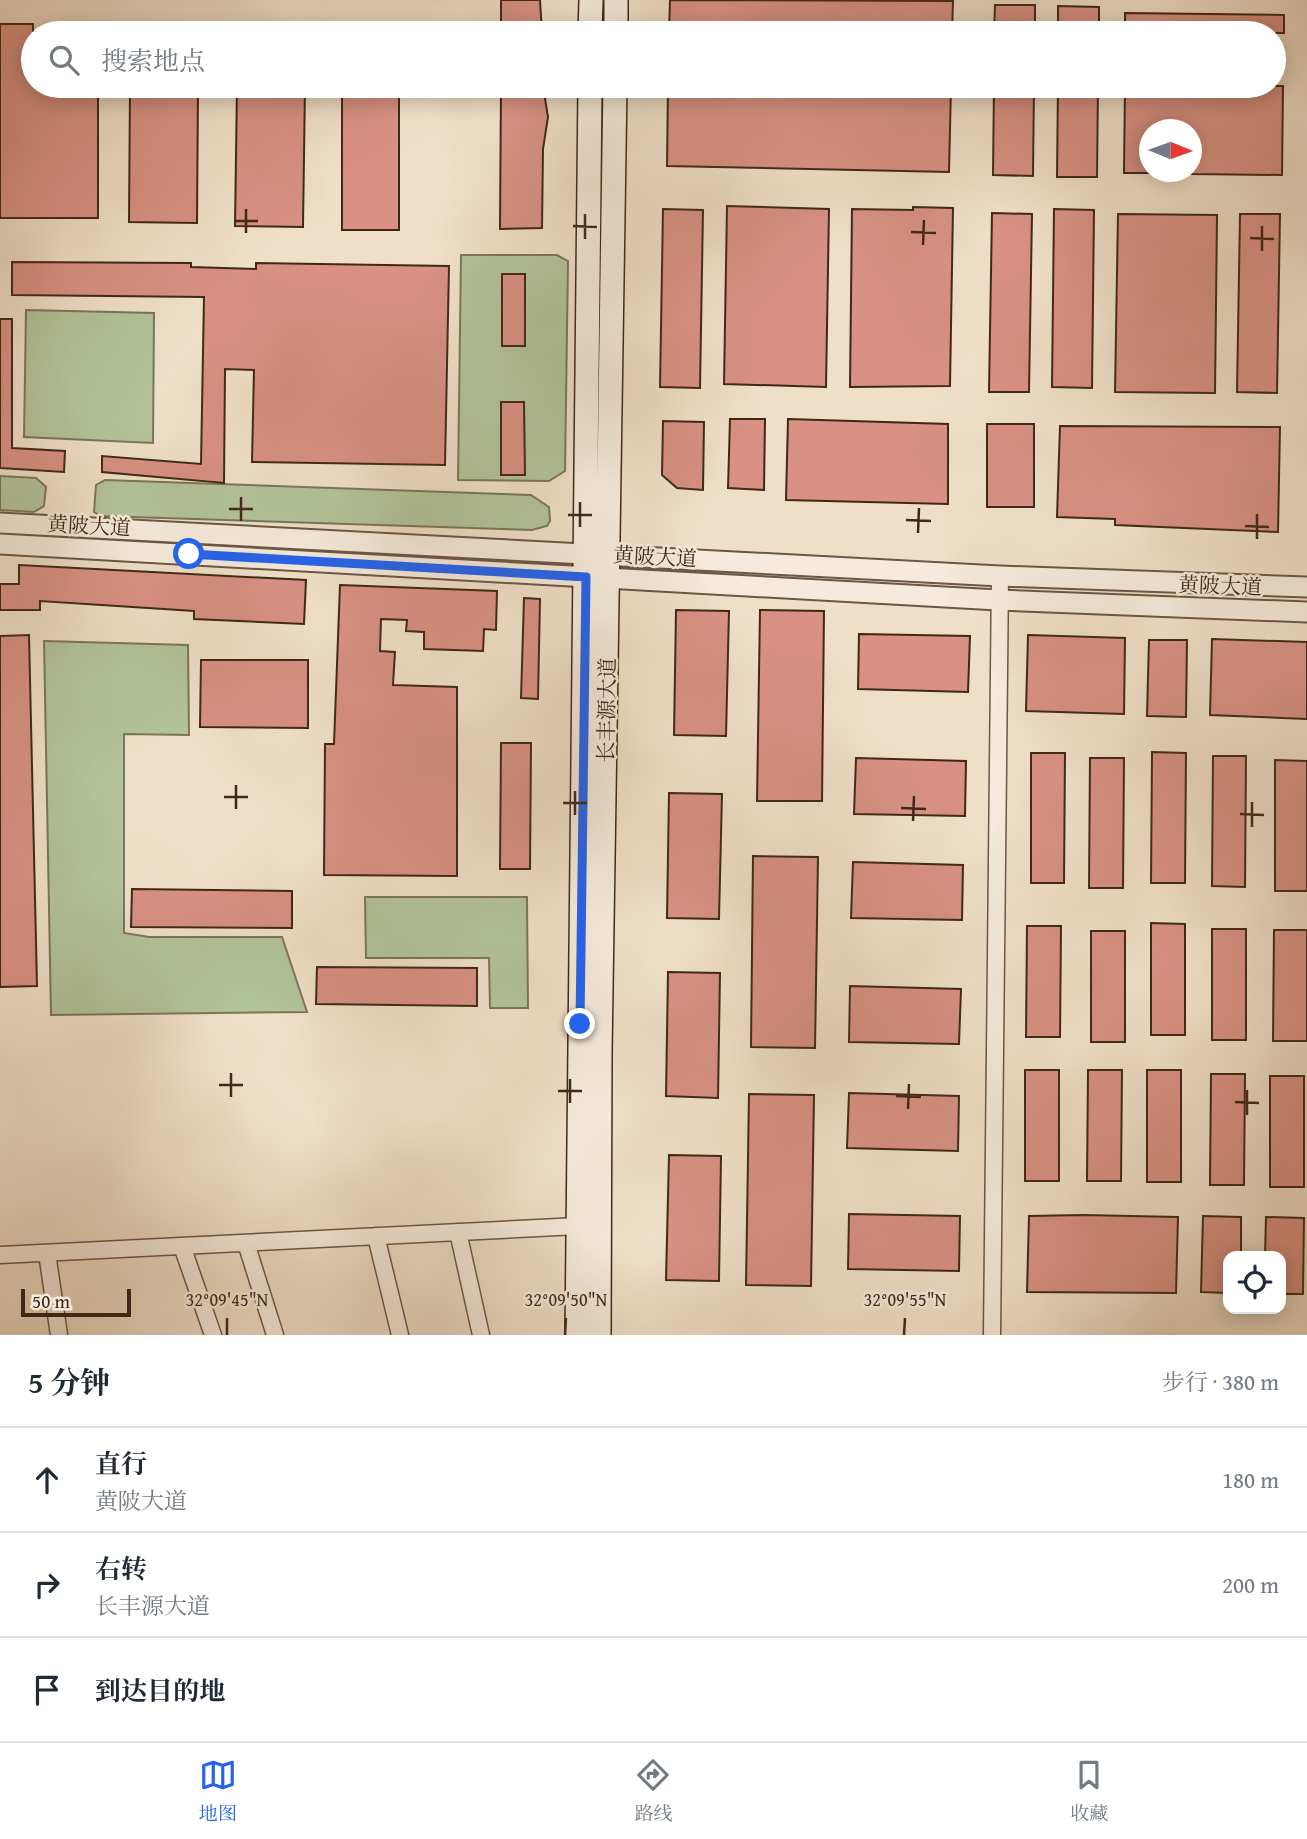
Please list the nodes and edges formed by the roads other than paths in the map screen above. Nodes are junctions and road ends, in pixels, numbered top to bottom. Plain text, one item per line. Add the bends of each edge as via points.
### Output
1 (591, 0) edge
2 (616, 0) edge
3 (590, 21) edge
4 (616, 21) edge
5 (590, 98) edge
6 (615, 98) edge
7 (0, 523) edge
8 (0, 544) edge
9 (586, 565) junction
10 (610, 566) junction
11 (1000, 576) junction
12 (1307, 587) edge
13 (998, 600) junction
14 (1307, 612) edge
15 (578, 1226) junction
16 (458, 1232) junction
17 (376, 1236) junction
18 (246, 1243) junction
19 (183, 1246) junction
20 (47, 1253) junction
21 (0, 1255) edge
22 (59, 1335) edge
23 (213, 1335) edge
24 (275, 1335) edge
25 (400, 1335) edge
26 (481, 1335) edge
27 (577, 1335) edge
28 (599, 1335) edge
29 (992, 1335) edge

1 - 3 main road
2 - 4 main road
5 - 9 main road, 长丰源大道
6 - 10 main road, 长丰源大道
7 - 9 street, 黄陂大道
8 - 9 street, 黄陂大道
9 - 10 street, 黄陂大道
9 - 15 main road, 长丰源大道
10 - 11 street, 黄陂大道
10 - 13 street, 黄陂大道
10 - 28 main road, 长丰源大道
11 - 12 street, 黄陂大道
11 - 13 street
13 - 14 street, 黄陂大道
13 - 29 street
15 - 16 street
15 - 27 main road, 长丰源大道
16 - 17 street
16 - 26 street
17 - 18 street
17 - 25 street
18 - 19 street
18 - 24 street
19 - 20 street
19 - 23 street
20 - 21 street
20 - 22 street

